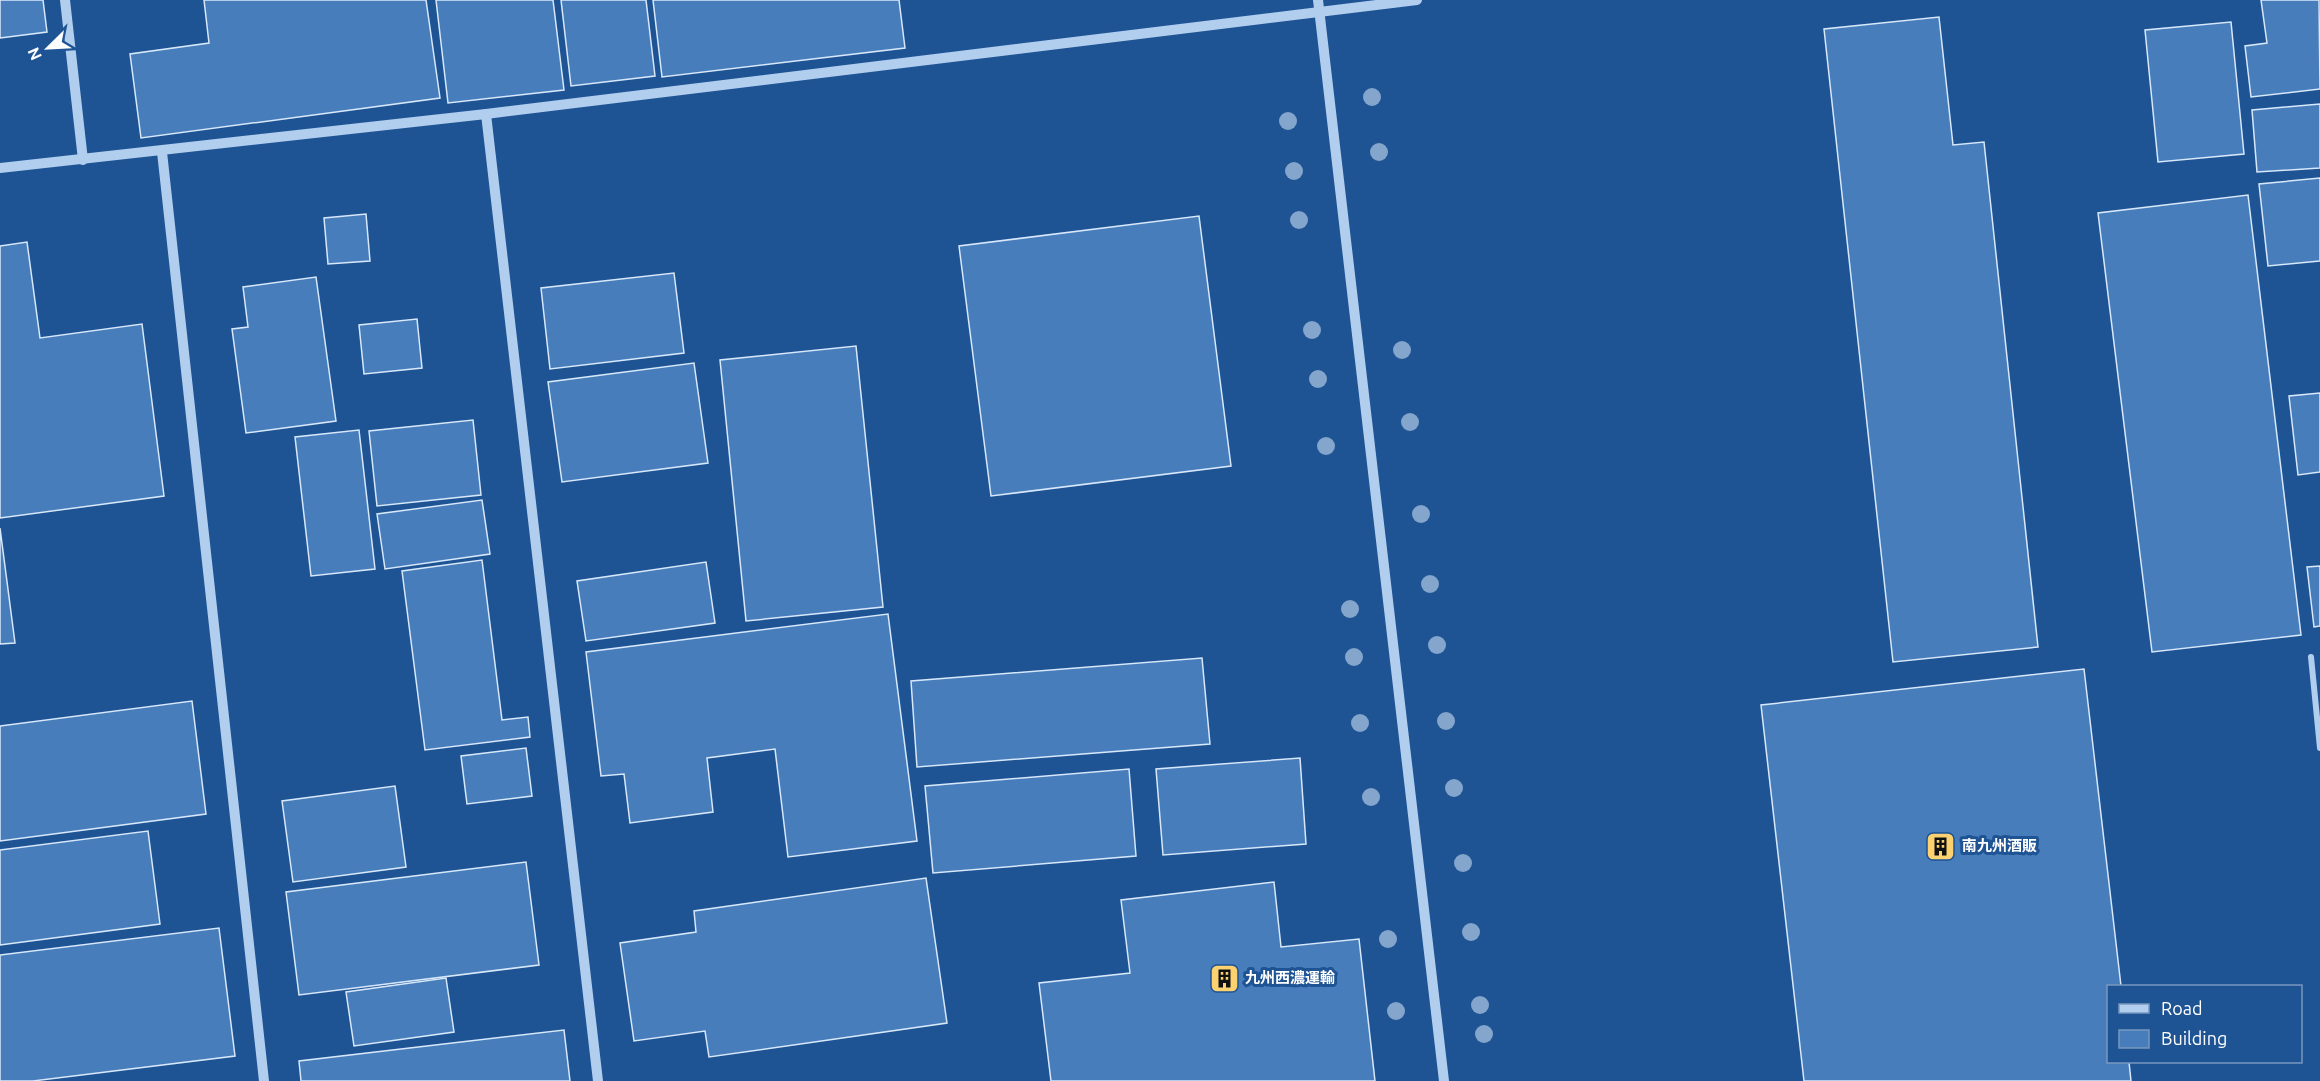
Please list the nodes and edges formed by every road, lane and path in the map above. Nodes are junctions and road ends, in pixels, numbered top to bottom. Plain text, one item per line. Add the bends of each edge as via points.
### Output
1 (65, 0) edge
2 (1417, 0) edge
3 (1318, 6) edge
4 (486, 114) junction
5 (162, 152) junction
6 (83, 160) junction
7 (0, 168) edge
8 (2311, 657) dead end
9 (2320, 748) edge
10 (264, 1081) edge
11 (598, 1081) edge
12 (1444, 1081) edge

1 - 6 street
2 - 3 street
3 - 4 street
3 - 12 street
4 - 5 street
4 - 11 street
5 - 6 street
5 - 10 street
6 - 7 street
8 - 9 street

